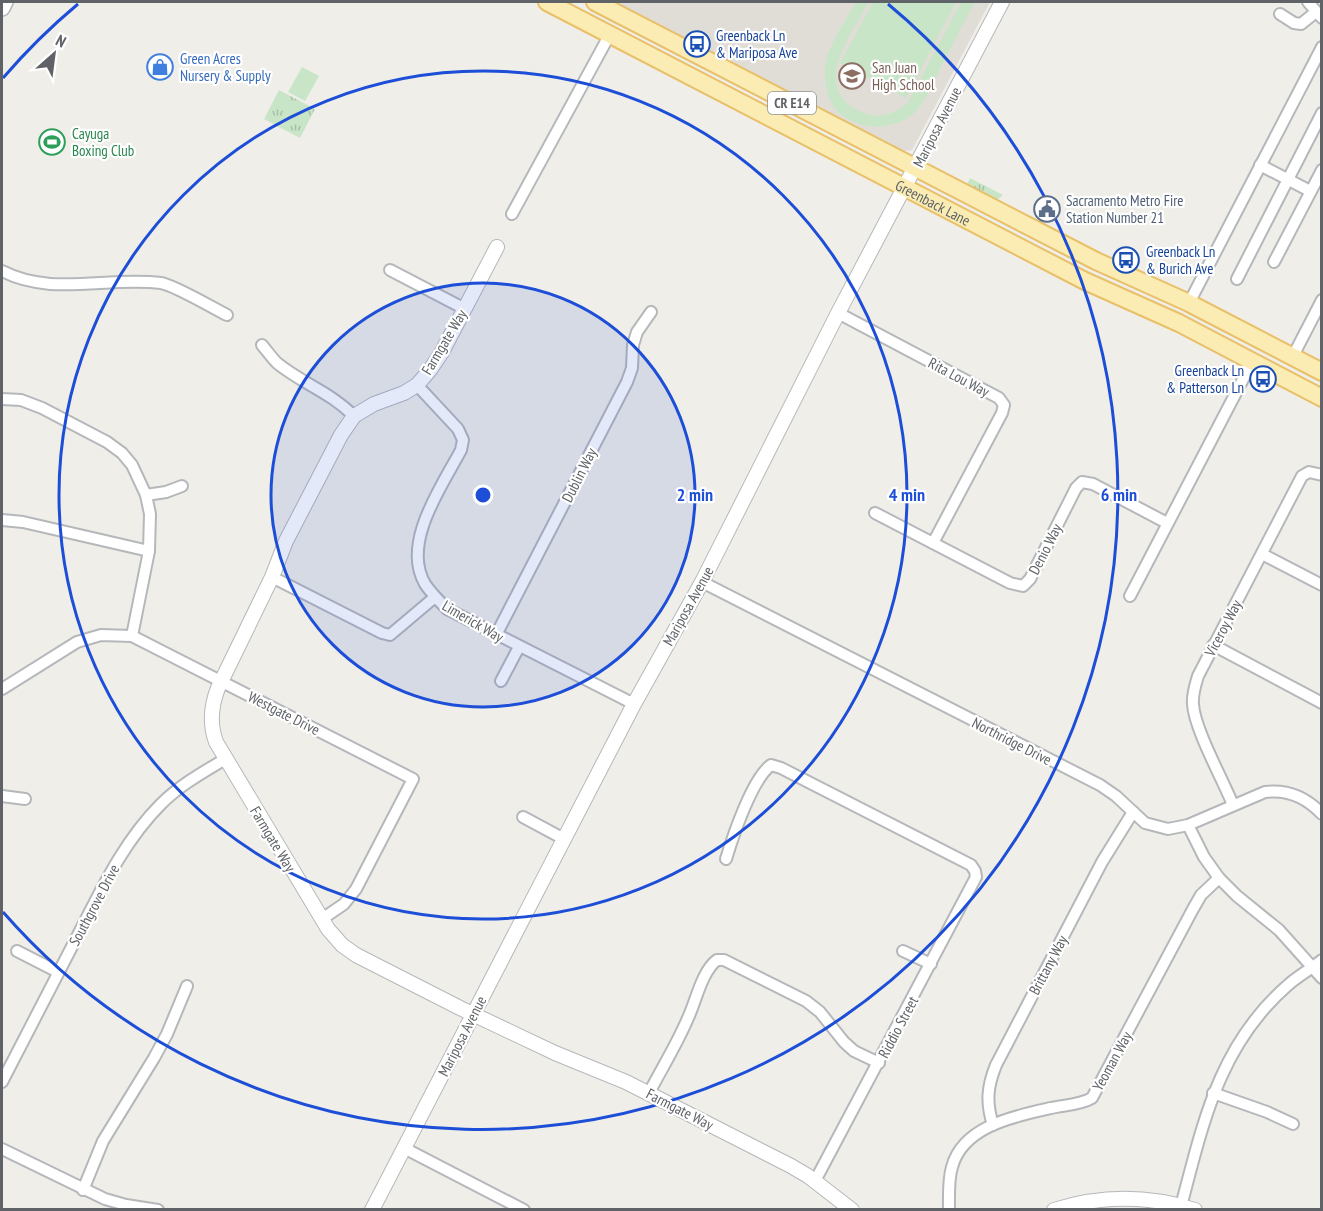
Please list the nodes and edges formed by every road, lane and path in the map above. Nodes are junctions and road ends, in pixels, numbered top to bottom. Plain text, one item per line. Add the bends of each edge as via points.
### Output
1 (5, 2) edge
2 (547, 2) edge
3 (595, 2) edge
4 (1002, 2) edge
5 (1308, 2) edge
6 (2, 8) edge
7 (1280, 14) dead end
8 (1319, 15) edge
9 (648, 28) junction
10 (610, 34) junction
11 (1322, 47) edge
12 (1322, 113) edge
13 (1260, 165) junction
14 (916, 167) junction
15 (1322, 170) edge
16 (1288, 179) junction
17 (905, 187) junction
18 (1310, 191) junction
19 (512, 214) dead end
20 (1052, 238) junction
21 (497, 247) dead end
22 (1041, 258) junction
23 (1274, 262) dead end
24 (390, 270) dead end
25 (2, 271) edge
26 (1237, 279) dead end
27 (1322, 300) edge
28 (1189, 303) junction
29 (465, 309) junction
30 (1151, 311) junction
31 (651, 312) dead end
32 (838, 313) junction
33 (227, 315) dead end
34 (262, 345) dead end
35 (1293, 357) junction
36 (1252, 362) junction
37 (1322, 372) edge
38 (417, 385) junction
39 (1322, 398) edge
40 (2, 399) edge
41 (354, 416) junction
42 (1322, 475) edge
43 (183, 486) dead end
44 (146, 495) junction
45 (875, 513) dead end
46 (2, 520) edge
47 (1167, 523) junction
48 (933, 543) junction
49 (149, 551) junction
50 (1262, 554) junction
51 (273, 577) junction
52 (702, 582) junction
53 (1322, 585) edge
54 (1130, 596) dead end
55 (435, 597) junction
56 (496, 635) junction
57 (132, 636) junction
58 (1213, 645) junction
59 (519, 646) junction
60 (221, 681) junction
61 (501, 681) dead end
62 (2, 689) edge
63 (1322, 703) edge
64 (634, 704) junction
65 (225, 759) junction
66 (2, 796) edge
67 (25, 799) dead end
68 (1233, 805) junction
69 (1133, 812) junction
70 (1321, 812) edge
71 (523, 817) dead end
72 (1188, 825) junction
73 (564, 839) junction
74 (726, 859) dead end
75 (1219, 878) junction
76 (322, 919) junction
77 (17, 951) dead end
78 (903, 951) dead end
79 (1317, 963) edge
80 (931, 964) junction
81 (58, 972) junction
82 (1322, 978) edge
83 (187, 986) dead end
84 (472, 1015) junction
85 (879, 1063) junction
86 (2, 1082) edge
87 (649, 1093) junction
88 (1213, 1093) junction
89 (1293, 1124) dead end
90 (993, 1125) junction
91 (404, 1148) junction
92 (2, 1149) edge
93 (815, 1182) junction
94 (82, 1190) junction
95 (1186, 1208) edge
96 (158, 1209) edge
97 (372, 1209) edge
98 (524, 1209) edge
99 (852, 1209) edge
100 (949, 1209) edge
101 (1054, 1209) edge

1 - 6 main road
2 - 10 main road, Greenback Lane / CR E14
3 - 9 main road, Greenback Lane / CR E14
4 - 14 street, Mariposa Avenue
5 - 8 street
7 - 8 street via 1301,24
9 - 10 main road via 633,34 621,27
9 - 14 main road, Greenback Lane / CR E14
10 - 17 main road, Greenback Lane / CR E14
10 - 19 street
11 - 13 street
12 - 16 street
13 - 16 street
13 - 28 street
14 - 17 street, Mariposa Avenue
14 - 20 main road, Greenback Lane / CR E14
15 - 18 street
16 - 18 street
16 - 26 street
17 - 22 main road, Greenback Lane / CR E14
17 - 32 street, Mariposa Avenue
18 - 23 street
20 - 22 main road
20 - 28 main road, Greenback Lane / CR E14
21 - 29 street, Farmgate Way
22 - 30 main road, Greenback Lane / CR E14
24 - 29 street
25 - 33 street via 33,283 55,285 163,283
27 - 35 street
28 - 30 main road via 1180,309 1164,305
28 - 35 main road, Greenback Lane / CR E14
29 - 38 street, Farmgate Way via 442,352
30 - 36 main road, Greenback Lane / CR E14
31 - 56 street, Dublin Way via 637,332 627,382
32 - 48 street, Rita Lou Way via 999,398 1004,405
32 - 52 street, Mariposa Avenue
34 - 41 street via 275,361 331,395
35 - 36 main road
35 - 37 main road, Greenback Lane / CR E14
36 - 39 main road, Greenback Lane / CR E14
36 - 47 street
38 - 41 street, Farmgate Way
38 - 55 street, Limerick Way via 458,429 463,440 427,516 418,546 424,583
40 - 44 street via 21,400 42,408 107,442 132,465
41 - 51 street, Farmgate Way via 330,454
42 - 50 street, Viceroy Way via 1309,472 1302,476
43 - 44 street
44 - 49 street
45 - 48 street, Denio Way
46 - 49 street
47 - 48 street, Denio Way via 1082,482 1023,586
47 - 54 street
49 - 57 street
50 - 53 street
50 - 58 street, Viceroy Way
51 - 55 street via 390,635
51 - 60 street, Farmgate Way
52 - 64 street, Mariposa Avenue
52 - 69 street, Northridge Drive via 1100,785
55 - 56 street, Limerick Way via 447,609
56 - 59 street, Limerick Way
57 - 60 street, Westgate Drive
57 - 62 street, Westgate Drive via 100,635 77,642
58 - 63 street
58 - 68 street, Viceroy Way via 1198,676 1193,706
59 - 61 street
59 - 64 street, Limerick Way
60 - 65 street, Farmgate Way via 211,720
60 - 76 street, Westgate Drive via 413,779 356,889 344,904
64 - 73 street, Mariposa Avenue
65 - 76 street, Farmgate Way
65 - 81 street, Southgrove Drive via 178,788 139,828 114,866
66 - 67 street
68 - 70 street, Northridge Drive via 1278,791 1302,798
68 - 72 street, Northridge Drive
69 - 72 street, Northridge Drive via 1144,823 1156,827
69 - 90 street, Brittany Way via 1101,862 996,1065 987,1107
71 - 73 street
72 - 75 street
73 - 84 street, Mariposa Avenue
74 - 80 street, Riddio Street via 746,806 771,765 971,865 976,877
75 - 79 street
75 - 90 street, Yeoman Way via 1193,909 1092,1098
76 - 84 street, Farmgate Way via 349,951
77 - 81 street
78 - 80 street
79 - 82 street
79 - 88 street via 1288,985 1253,1022 1225,1065
80 - 85 street, Riddio Street
81 - 86 street, Southgrove Drive
83 - 94 street via 170,1028 110,1129
84 - 87 street, Farmgate Way
84 - 91 street, Mariposa Avenue
85 - 87 street via 854,1051 806,1001 717,960
85 - 93 street, Riddio Street
87 - 93 street, Farmgate Way
88 - 89 street
88 - 95 street
90 - 100 street, Yeoman Way via 969,1140 956,1155 951,1169
91 - 97 street, Mariposa Avenue
91 - 98 street
92 - 94 street
93 - 99 street, Farmgate Way
94 - 96 street via 115,1203
95 - 101 street via 1147,1199 1114,1198

